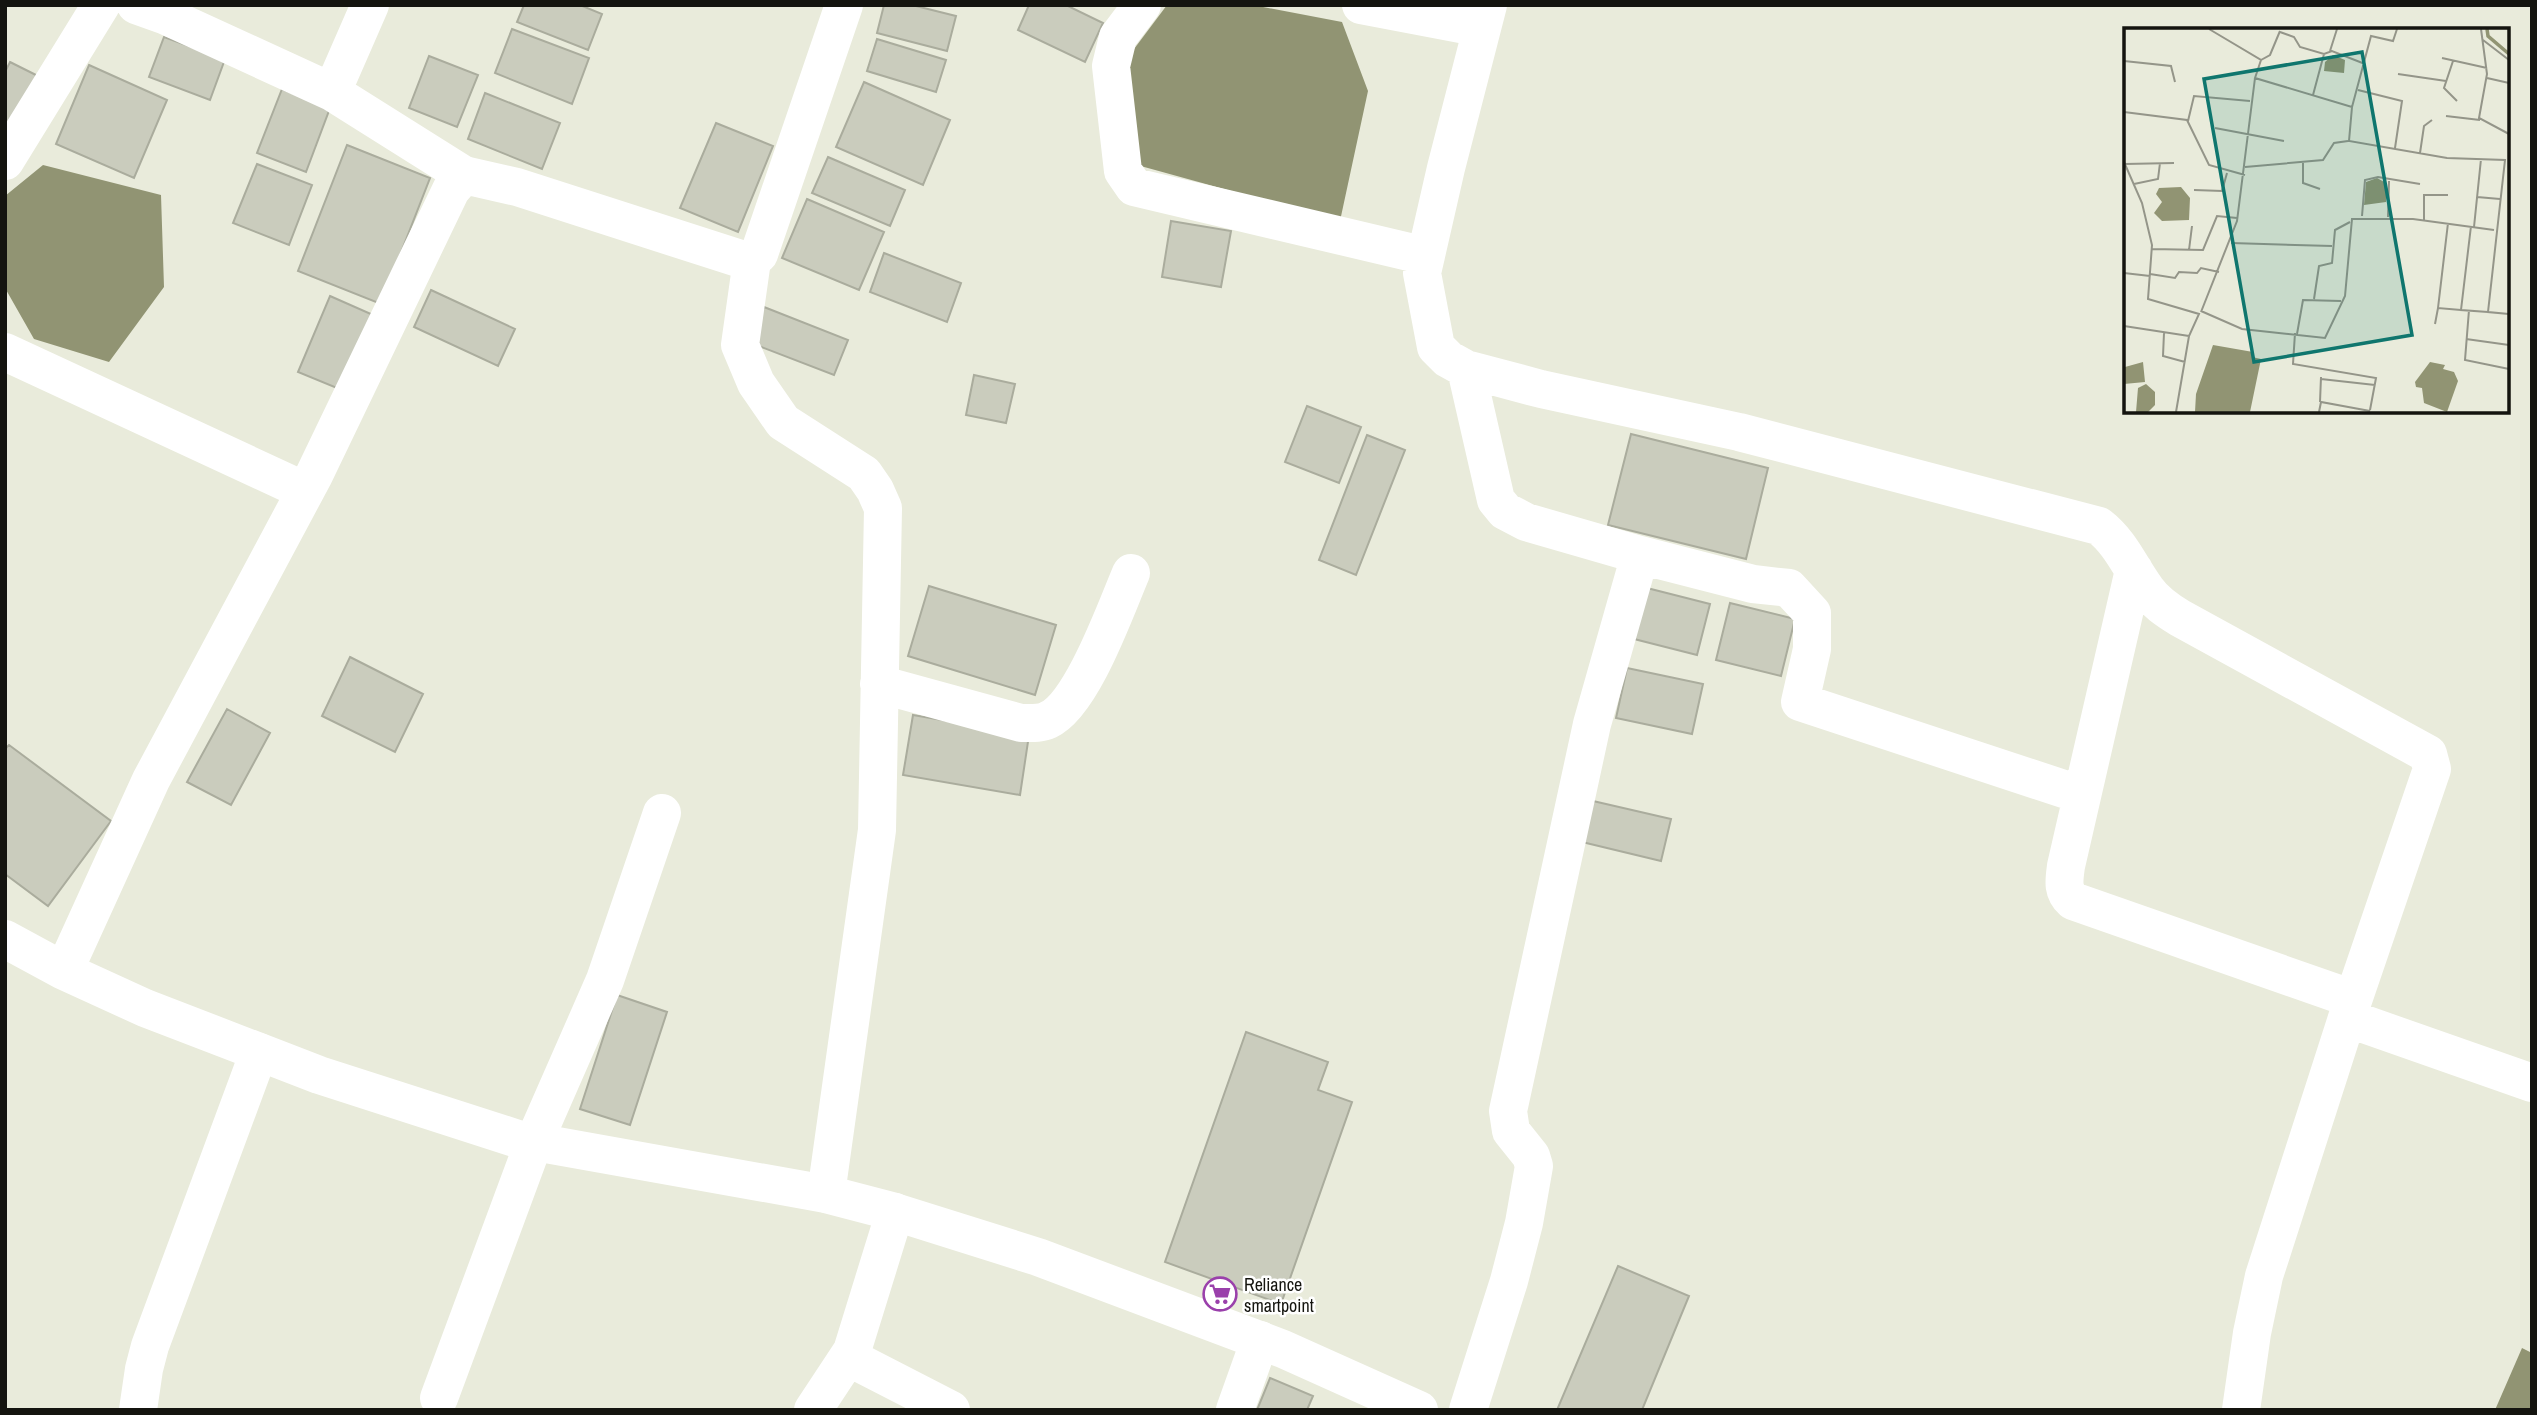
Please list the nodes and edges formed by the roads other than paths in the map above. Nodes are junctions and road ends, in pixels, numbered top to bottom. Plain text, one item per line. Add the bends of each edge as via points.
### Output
1 (102, 5) edge
2 (136, 5) edge
3 (370, 5) edge
4 (844, 5) edge
5 (1142, 5) edge
6 (1361, 5) edge
7 (1485, 17) edge
8 (332, 92) junction
9 (5, 160) edge
10 (464, 175) junction
11 (1426, 256) junction
12 (752, 260) junction
13 (5, 352) edge
14 (1466, 369) junction
15 (305, 491) junction
16 (1640, 555) junction
17 (2134, 570) junction
18 (1131, 573) dead end
19 (878, 684) junction
20 (2082, 795) junction
21 (662, 813) dead end
22 (5, 939) edge
23 (64, 971) junction
24 (2350, 1009) junction
25 (259, 1052) junction
26 (2532, 1083) edge
27 (534, 1142) junction
28 (826, 1194) junction
29 (895, 1212) junction
30 (1260, 1340) junction
31 (848, 1357) junction
32 (439, 1398) dead end
33 (138, 1410) edge
34 (813, 1410) edge
35 (951, 1410) edge
36 (1234, 1410) edge
37 (1419, 1410) edge
38 (1468, 1410) edge
39 (2241, 1410) edge

1 - 9 street
2 - 8 street
3 - 8 street
4 - 12 street via 759,254
5 - 11 street via 1118,37 1111,66 1123,171 1134,187
6 - 7 street
7 - 11 street
8 - 10 street
10 - 12 street
10 - 15 street via 451,190
11 - 14 street via 1422,283 1436,347
12 - 19 street via 740,345 756,383 783,422 864,474 883,508
13 - 15 street
14 - 16 street via 1496,500 1505,511 1526,522
14 - 17 street via 1739,432 2099,526 2116,540
15 - 23 street via 151,780
16 - 20 street via 1789,588 1812,613 1812,649 1800,702
16 - 38 street via 1592,724 1508,1111 1511,1132 1534,1166 1509,1281
17 - 20 street
17 - 24 street via 2160,605 2180,618 2431,759 2432,768
18 - 19 street via 1083,682 1049,720 1021,723
19 - 28 street via 877,830
20 - 24 street via 2064,886 2073,901
21 - 27 street via 605,980
22 - 23 street
23 - 25 street
24 - 26 street
24 - 39 street via 2264,1276
25 - 27 street
25 - 33 street via 150,1346
27 - 28 street
27 - 32 street
28 - 29 street
29 - 30 street via 1038,1257
29 - 31 street
30 - 36 street
30 - 37 street
31 - 34 street
31 - 35 street

